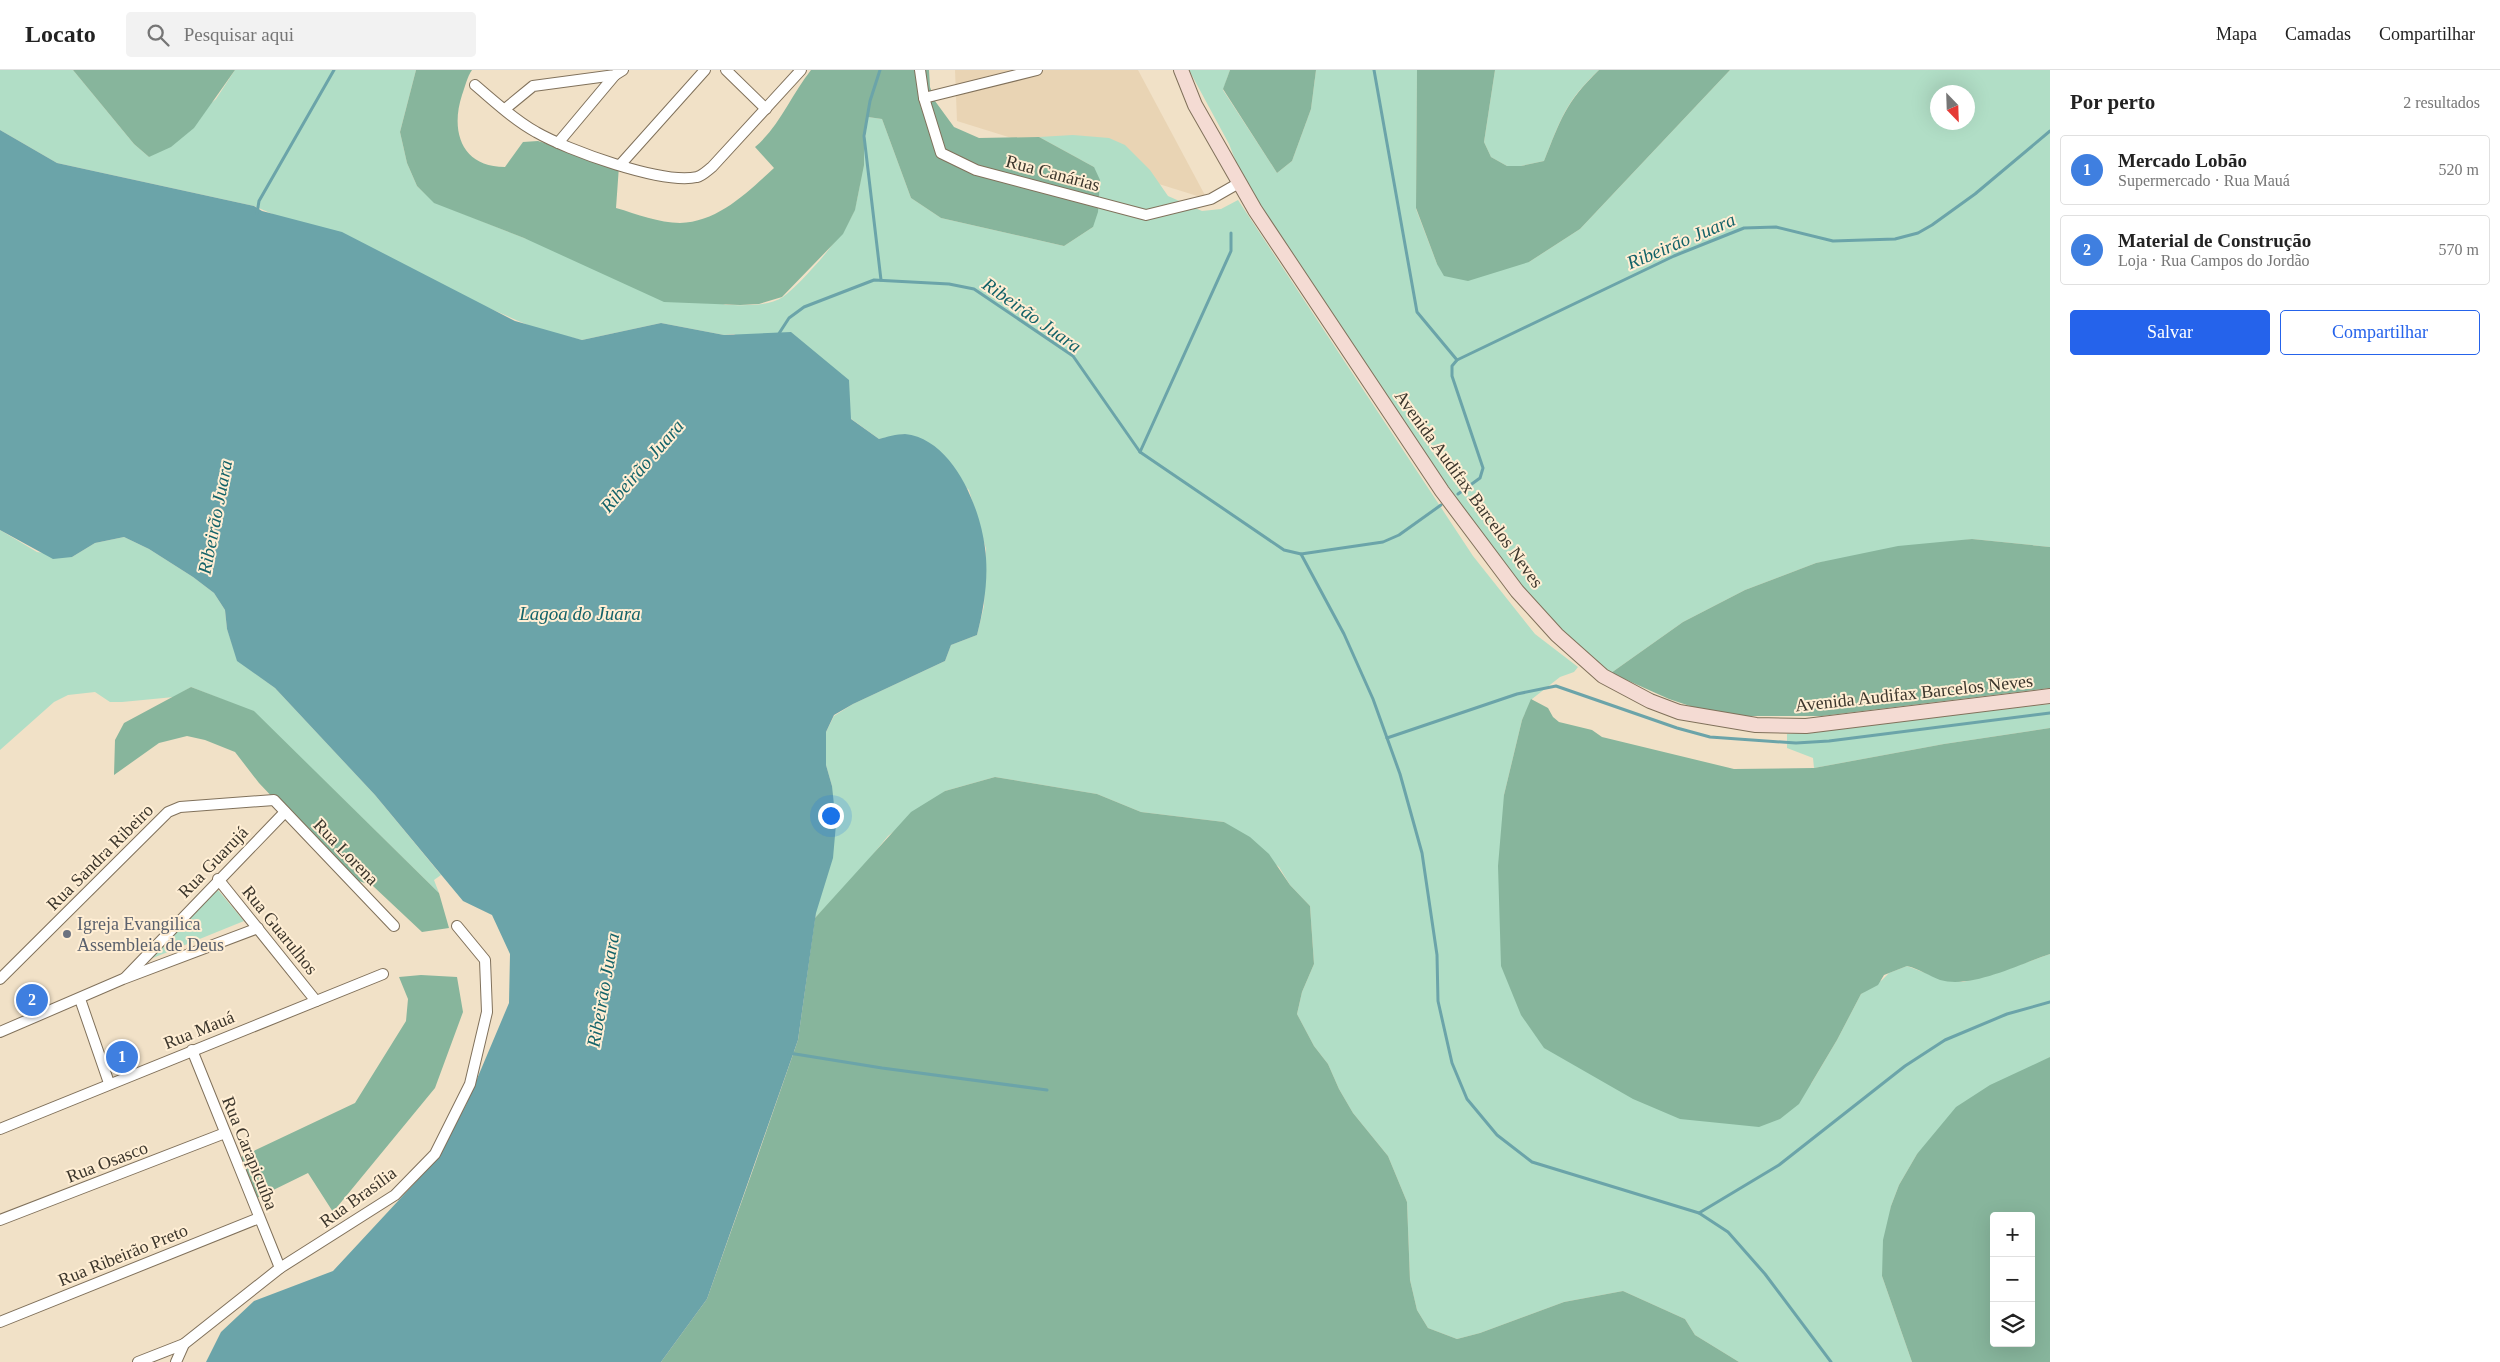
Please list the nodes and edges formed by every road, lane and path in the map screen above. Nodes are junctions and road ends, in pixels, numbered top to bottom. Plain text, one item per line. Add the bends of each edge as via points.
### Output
1 (705, 70) edge
2 (726, 70) edge
3 (801, 70) edge
4 (920, 70) edge
5 (1037, 70) edge
6 (1181, 70) edge
7 (619, 73) edge
8 (475, 85) dead end
9 (924, 98) junction
10 (505, 109) junction
11 (766, 109) junction
12 (558, 143) junction
13 (620, 165) junction
14 (1240, 183) junction
15 (2050, 696) edge
16 (274, 800) joint
17 (285, 812) junction
18 (218, 879) junction
19 (394, 926) dead end
20 (456, 926) dead end
21 (258, 928) junction
22 (382, 974) dead end
23 (0, 978) edge
24 (123, 979) junction
25 (80, 999) junction
26 (316, 1001) junction
27 (0, 1032) edge
28 (192, 1050) junction
29 (109, 1083) junction
30 (0, 1129) edge
31 (225, 1133) junction
32 (258, 1218) junction
33 (0, 1220) edge
34 (280, 1268) junction
35 (0, 1322) edge
36 (184, 1344) junction
37 (138, 1362) edge
38 (176, 1362) edge

1 - 13 street
2 - 11 street
3 - 11 street
4 - 9 street, Rua Canárias
5 - 9 street
6 - 14 main road, Avenida Audifax Barcelos Neves via 1195,105
7 - 10 street via 533,86
7 - 12 street
8 - 10 street
9 - 14 street, Rua Canárias via 941,153 976,170 1146,215 1211,199
10 - 12 street via 534,132
11 - 13 street via 712,167 698,177 674,178
12 - 13 street
14 - 15 main road, Avenida Audifax Barcelos Neves via 1254,210 1448,499 1517,591 1603,676 1679,712 1756,724 1806,726
16 - 17 street, Rua Lorena
16 - 23 street, Rua Sandra Ribeiro via 180,807 168,812
17 - 18 street, Rua Guarujá
17 - 19 street, Rua Lorena
18 - 21 street, Rua Guarulhos
18 - 24 street, Rua Guarujá
20 - 34 street, Rua Brasília via 485,960 487,1012 470,1084 435,1154 395,1195
21 - 24 street
21 - 26 street, Rua Guarulhos
22 - 26 street, Rua Mauá
24 - 25 street
25 - 27 street
25 - 29 street
26 - 28 street, Rua Mauá
28 - 29 street, Rua Mauá
28 - 31 street, Rua Carapicuíba
29 - 30 street, Rua Mauá
31 - 32 street, Rua Carapicuíba
31 - 33 street, Rua Osasco
32 - 34 street, Rua Carapicuíba
32 - 35 street, Rua Ribeirão Preto
34 - 36 street, Rua Brasília
36 - 37 street
36 - 38 street, Rua Brasília

